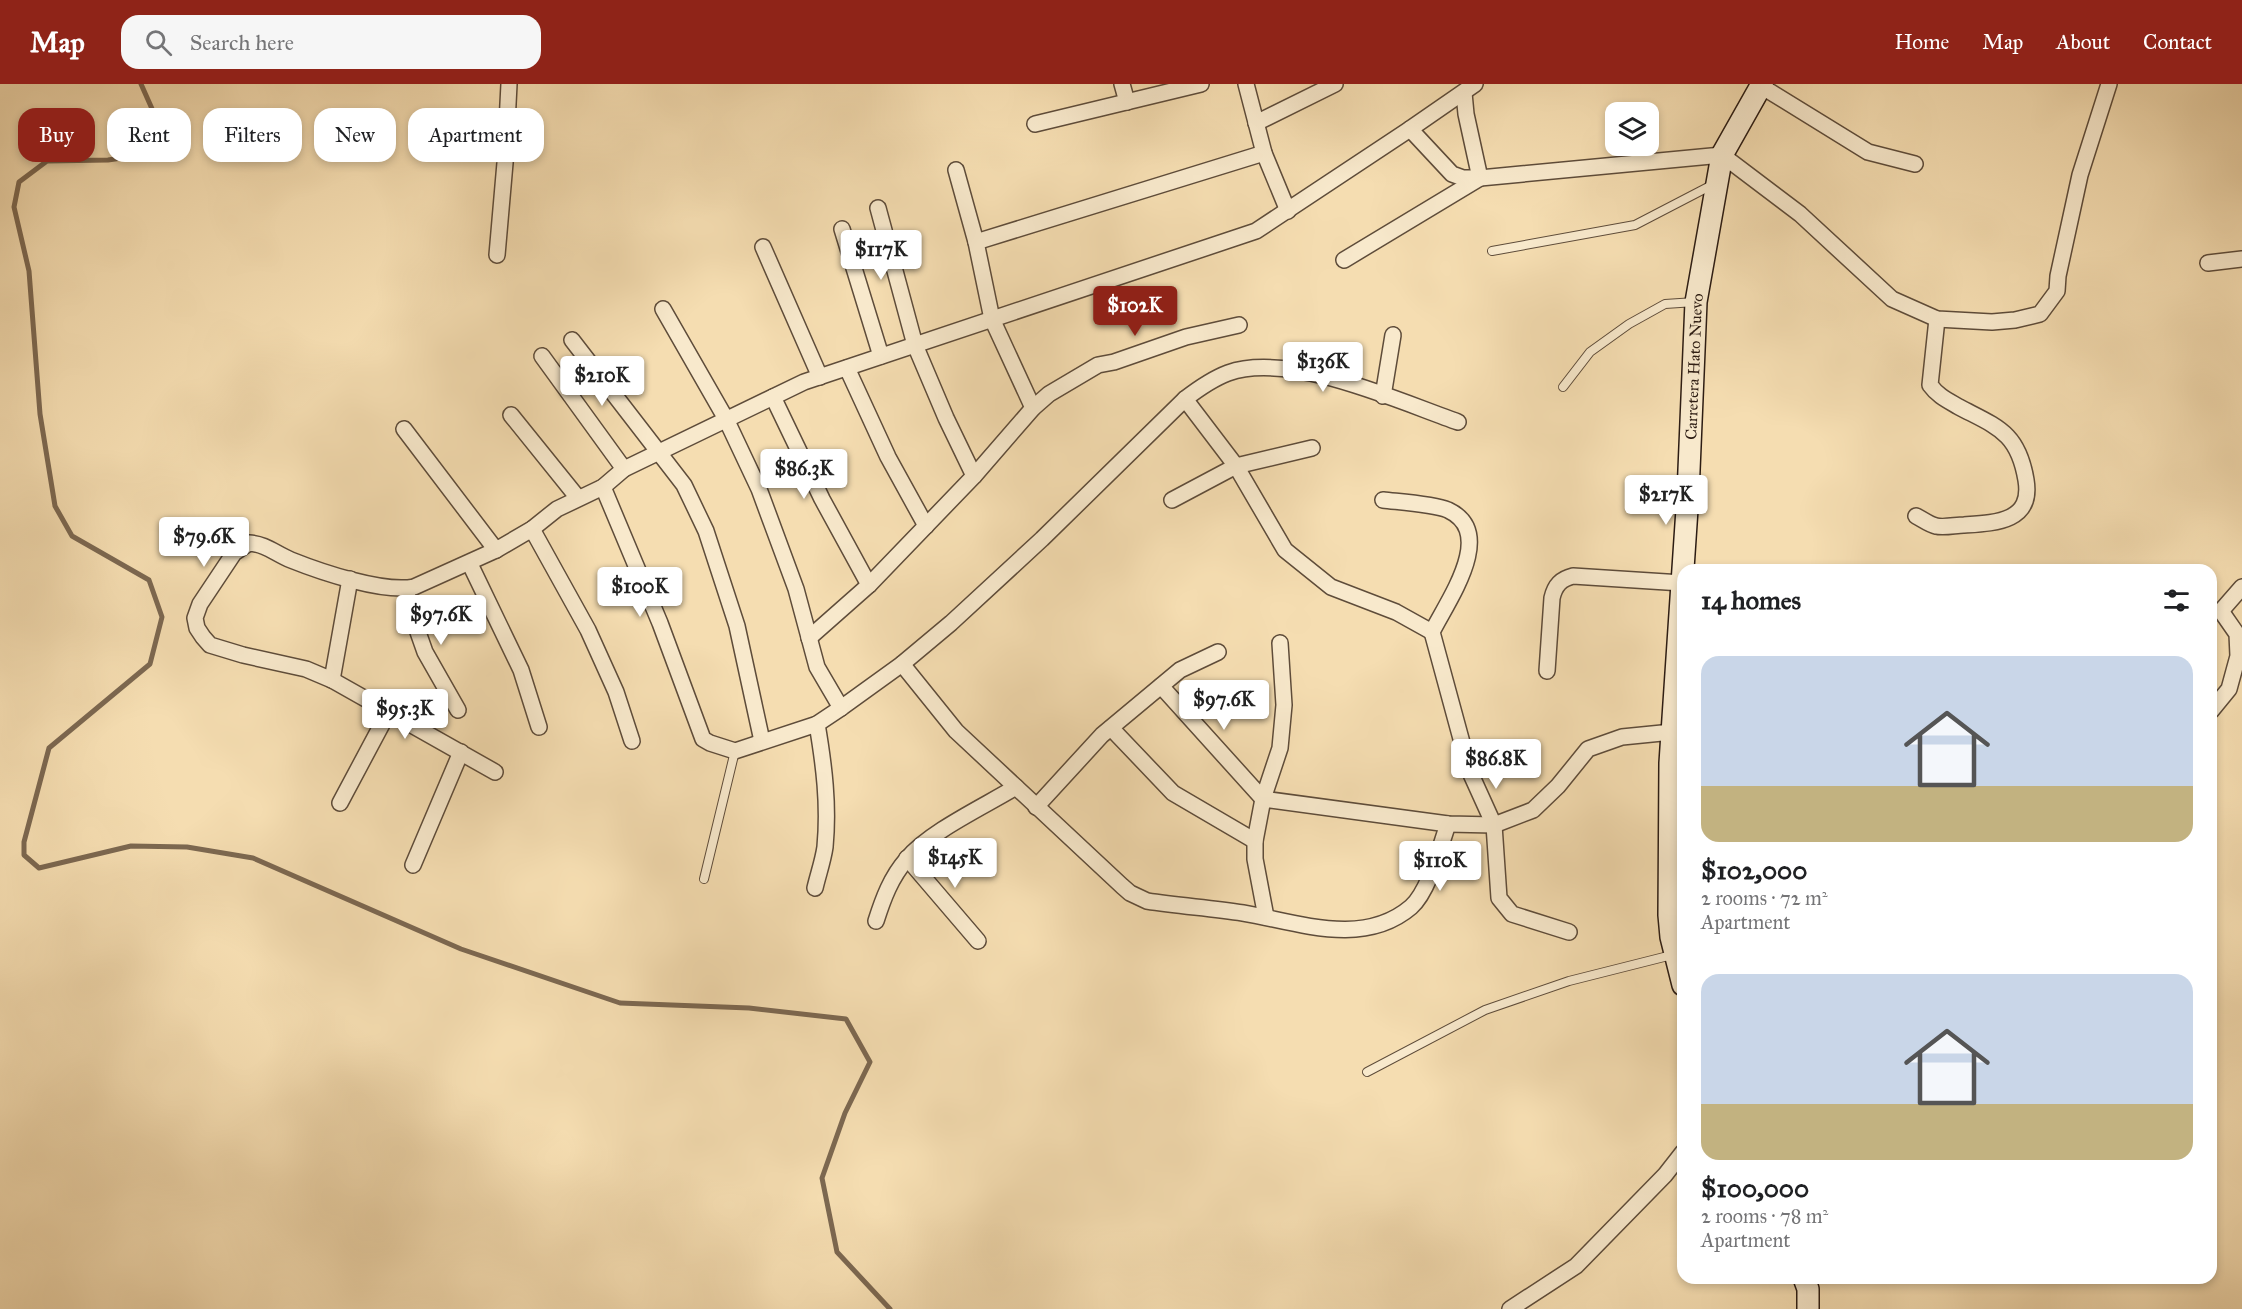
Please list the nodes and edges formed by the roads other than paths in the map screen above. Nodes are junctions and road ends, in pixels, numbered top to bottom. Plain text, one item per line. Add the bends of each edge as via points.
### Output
1 (509, 84) edge
2 (1122, 84) edge
3 (1246, 84) edge
4 (1335, 84) edge
5 (2109, 84) edge
6 (1194, 85) edge
7 (1761, 85) edge
8 (1470, 89) edge
9 (1127, 102) junction
10 (1256, 123) junction
11 (1035, 124) dead end
12 (1410, 129) junction
13 (1264, 153) junction
14 (1722, 155) junction
15 (1915, 164) dead end
16 (956, 170) dead end
17 (1480, 178) junction
18 (1716, 183) junction
19 (879, 208) dead end
20 (1288, 211) junction
21 (842, 229) dead end
22 (976, 242) junction
23 (763, 247) dead end
24 (1492, 252) dead end
25 (497, 255) dead end
26 (2242, 259) edge
27 (1344, 260) dead end
28 (2208, 263) dead end
29 (1696, 302) junction
30 (663, 309) dead end
31 (992, 319) junction
32 (1937, 319) junction
33 (1239, 325) dead end
34 (1393, 335) dead end
35 (572, 340) dead end
36 (915, 345) junction
37 (881, 356) junction
38 (542, 357) dead end
39 (847, 368) junction
40 (819, 377) junction
41 (1563, 387) dead end
42 (1383, 396) junction
43 (773, 397) junction
44 (1185, 399) junction
45 (1033, 408) junction
46 (511, 415) dead end
47 (726, 419) junction
48 (1458, 422) dead end
49 (404, 429) dead end
50 (1312, 448) dead end
51 (659, 453) junction
52 (1236, 466) junction
53 (624, 469) junction
54 (974, 476) junction
55 (603, 487) junction
56 (578, 498) junction
57 (1172, 500) dead end
58 (1383, 500) dead end
59 (1916, 516) dead end
60 (926, 526) junction
61 (532, 529) junction
62 (496, 550) junction
63 (470, 564) junction
64 (1683, 564) edge
65 (350, 579) junction
66 (1677, 583) edge
67 (869, 585) junction
68 (2242, 587) edge
69 (406, 589) junction
70 (2217, 611) edge
71 (2217, 613) edge
72 (1432, 632) junction
73 (810, 638) junction
74 (1281, 643) dead end
75 (1218, 652) dead end
76 (902, 664) junction
77 (1547, 672) dead end
78 (332, 680) junction
79 (1161, 686) junction
80 (1677, 691) edge
81 (2217, 704) edge
82 (841, 708) junction
83 (458, 710) dead end
84 (389, 711) junction
85 (817, 724) junction
86 (539, 727) dead end
87 (1110, 728) junction
88 (1672, 732) junction
89 (632, 741) dead end
90 (762, 741) junction
91 (735, 751) junction
92 (461, 752) junction
93 (495, 772) dead end
94 (1016, 787) junction
95 (1263, 799) junction
96 (340, 803) dead end
97 (1036, 807) junction
98 (1448, 824) junction
99 (1494, 825) junction
100 (1256, 841) junction
101 (907, 858) junction
102 (412, 866) dead end
103 (704, 879) dead end
104 (815, 888) dead end
105 (1266, 917) junction
106 (876, 921) dead end
107 (1569, 932) dead end
108 (978, 941) dead end
109 (1676, 943) edge
110 (1367, 1072) dead end
111 (1677, 1160) edge
112 (1806, 1284) edge
113 (1510, 1309) edge
114 (1808, 1309) edge

1 - 25 street
2 - 9 street
3 - 10 street
4 - 10 street
5 - 32 street via 2080,175 2057,291 2051,300 2040,314 2015,320
6 - 9 street
7 - 14 main road, Carretera Hato Nuevo
7 - 15 street via 1868,152
8 - 12 street
8 - 17 street via 1466,114
9 - 11 street
10 - 13 street
12 - 17 street via 1452,174
12 - 20 street
13 - 20 street
13 - 22 street
14 - 17 street
14 - 18 main road, Carretera Hato Nuevo
14 - 32 street via 1800,214 1892,299
16 - 22 street
17 - 27 street
18 - 24 lane via 1635,225
18 - 29 main road, Carretera Hato Nuevo
19 - 36 street
20 - 31 street via 1256,231
21 - 37 street
22 - 31 street
23 - 40 street
26 - 28 street
29 - 41 lane via 1665,304 1629,324 1590,352
29 - 64 main road, Carretera Hato Nuevo
30 - 47 street
31 - 36 street
31 - 45 street
32 - 59 street via 1929,385 1937,395 2001,430 2014,443 2026,481 2027,499 2012,518 1990,523 1936,526
33 - 45 street via 1098,365
34 - 42 street
35 - 51 street
36 - 37 street
36 - 54 street
37 - 39 street
38 - 53 street
39 - 40 street
39 - 60 street via 888,457
40 - 43 street
42 - 44 street via 1313,372 1271,367 1230,372
42 - 48 street
43 - 47 street
43 - 67 street
44 - 52 street
44 - 76 street via 1042,539
45 - 54 street
46 - 56 street
47 - 51 street
47 - 73 street via 759,489
49 - 62 street
50 - 52 street
51 - 53 street
51 - 90 street via 684,485 706,531 737,626
52 - 57 street
52 - 72 street via 1285,550 1331,588 1396,612
53 - 55 street
54 - 60 street
55 - 56 street
55 - 91 street via 704,739
56 - 61 street
58 - 72 street via 1445,509 1459,516 1467,529 1468,555
60 - 67 street
61 - 62 street
61 - 89 street via 588,630 616,692
62 - 63 street
63 - 69 street
63 - 86 street via 521,670
65 - 69 street
65 - 78 street
65 - 78 street via 290,560 261,544 249,543 234,553 195,618 197,628 210,645 306,669
66 - 77 street via 1565,578 1553,590
67 - 73 street
68 - 70 street
69 - 83 street via 425,652
71 - 81 street via 2237,634 2238,656 2229,689
72 - 99 street via 1470,772
73 - 82 street via 817,667
74 - 95 street via 1284,705 1280,748
75 - 79 street via 1180,670
76 - 82 street
76 - 94 street via 956,731
78 - 84 street
79 - 87 street
79 - 95 street
80 - 88 main road, Carretera Hato Nuevo
82 - 85 street
84 - 92 street
84 - 96 street
85 - 90 street
85 - 104 street via 826,779 826,811 825,849
87 - 97 street
87 - 100 street via 1173,793
88 - 99 street via 1622,736 1588,749 1533,810
88 - 109 main road, Carretera Hato Nuevo via 1669,915
90 - 91 street
91 - 103 lane
92 - 93 street
92 - 102 street
94 - 97 street
94 - 101 street via 931,838
95 - 98 street
95 - 100 street
97 - 105 street via 1130,893 1147,901
98 - 99 street
98 - 105 street via 1432,875 1412,906 1383,924 1351,929 1316,928
99 - 107 street via 1499,898 1512,914
100 - 105 street via 1255,859
101 - 106 street via 885,891
101 - 108 street
109 - 110 lane via 1485,1010
111 - 113 street via 1576,1266
112 - 114 main road

